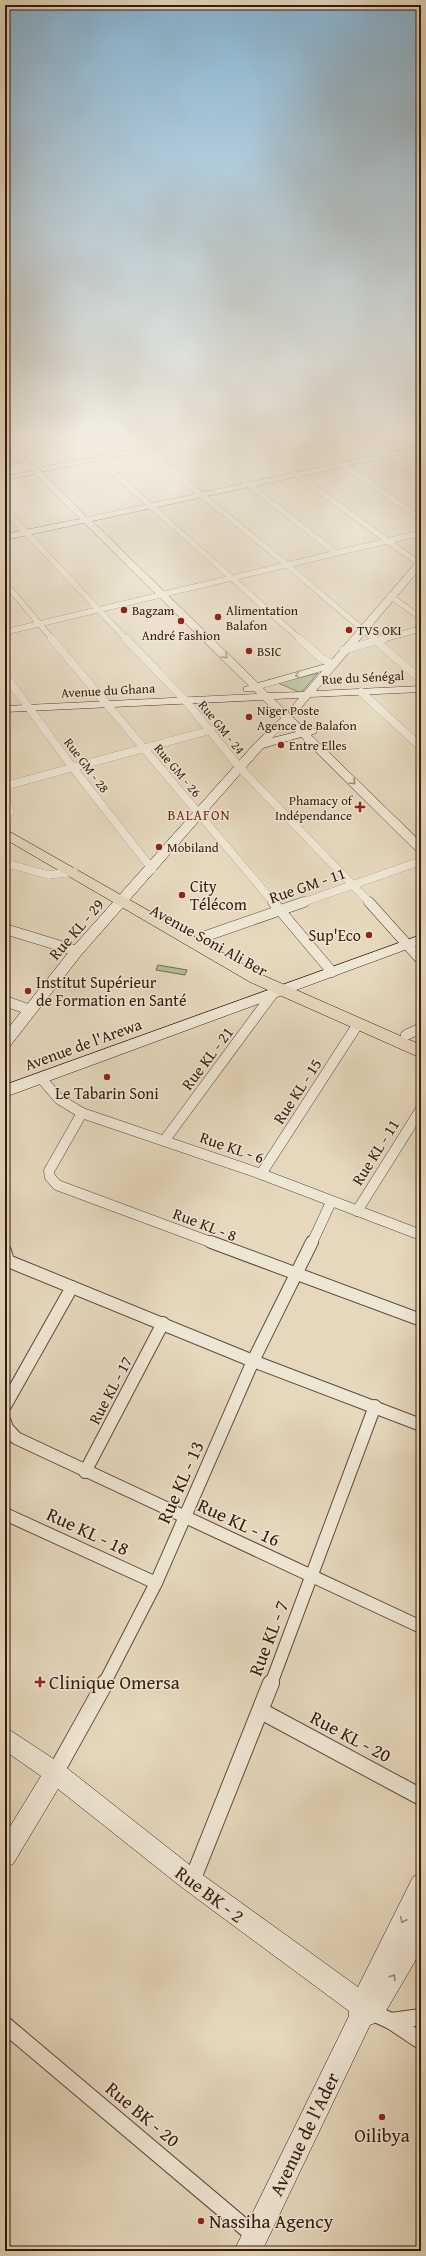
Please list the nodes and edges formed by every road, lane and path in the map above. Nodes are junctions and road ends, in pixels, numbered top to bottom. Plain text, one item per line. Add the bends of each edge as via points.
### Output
1 (35, 543) edge
2 (110, 543) edge
3 (118, 543) edge
4 (195, 543) edge
5 (260, 543) edge
6 (324, 543) edge
7 (373, 543) edge
8 (392, 543) edge
9 (335, 552) junction
10 (286, 564) junction
11 (420, 564) edge
12 (232, 577) junction
13 (5, 583) edge
14 (166, 594) junction
15 (390, 596) junction
16 (97, 610) junction
17 (421, 618) edge
18 (40, 624) junction
19 (362, 629) junction
20 (421, 630) edge
21 (5, 632) edge
22 (378, 641) junction
23 (344, 650) junction
24 (330, 666) junction
25 (5, 676) edge
26 (421, 680) edge
27 (261, 685) junction
28 (421, 689) edge
29 (355, 692) junction
30 (307, 694) junction
31 (278, 695) junction
32 (265, 696) junction
33 (213, 699) junction
34 (184, 700) junction
35 (107, 704) junction
36 (30, 708) junction
37 (5, 709) edge
38 (290, 714) junction
39 (211, 730) junction
40 (309, 732) junction
41 (259, 745) junction
42 (143, 746) junction
43 (421, 747) edge
44 (73, 768) junction
45 (240, 768) junction
46 (5, 786) edge
47 (5, 796) edge
48 (199, 815) junction
49 (5, 826) edge
50 (421, 834) edge
51 (421, 849) edge
52 (421, 861) edge
53 (5, 863) edge
54 (152, 868) junction
55 (74, 872) junction
56 (354, 884) junction
57 (125, 898) junction
58 (280, 910) junction
59 (5, 929) edge
60 (202, 937) junction
61 (421, 939) edge
62 (407, 944) junction
63 (77, 951) junction
64 (421, 960) edge
65 (332, 972) junction
66 (283, 989) junction
67 (5, 1001) edge
68 (30, 1010) junction
69 (358, 1024) junction
70 (421, 1028) edge
71 (5, 1042) edge
72 (416, 1047) edge
73 (41, 1078) junction
74 (5, 1091) edge
75 (421, 1109) edge
76 (82, 1113) junction
77 (164, 1141) junction
78 (260, 1174) junction
79 (331, 1202) junction
80 (357, 1211) junction
81 (421, 1235) edge
82 (6, 1260) edge
83 (297, 1275) junction
84 (72, 1287) junction
85 (421, 1320) edge
86 (163, 1323) junction
87 (253, 1360) junction
88 (5, 1406) edge
89 (375, 1406) junction
90 (5, 1422) edge
91 (421, 1425) edge
92 (85, 1472) junction
93 (6, 1517) edge
94 (185, 1517) junction
95 (311, 1577) junction
96 (156, 1583) junction
97 (421, 1626) edge
98 (261, 1711) junction
99 (5, 1738) edge
100 (55, 1773) junction
101 (421, 1797) edge
102 (5, 1856) edge
103 (192, 1881) junction
104 (421, 1885) edge
105 (421, 1928) edge
106 (371, 2014) junction
107 (421, 2017) edge
108 (5, 2025) edge
109 (421, 2041) edge
110 (251, 2244) edge

1 - 16 street, Rue GM - 24
2 - 14 street
3 - 14 street
4 - 12 street
5 - 10 street
6 - 9 street
7 - 9 street
8 - 11 street
9 - 10 street
10 - 12 street
10 - 19 street
11 - 15 street, Rue KL - 29
12 - 14 street
12 - 24 street
13 - 18 street, Rue GM - 26
14 - 16 street
14 - 27 street
15 - 17 street
15 - 19 street, Rue KL - 29
16 - 18 street
16 - 34 street, Rue GM - 24
18 - 21 street
18 - 35 street, Rue GM - 26
19 - 22 street
19 - 23 street, Rue KL - 29
20 - 22 street
22 - 23 street
22 - 26 street
23 - 24 street, Rue KL - 29
24 -> 27 street, Avenue du Ghana
24 - 29 street via 331,678
24 - 30 street, Rue KL - 29
25 - 36 street, Rue GM - 28
27 - 31 street
27 - 32 street
27 - 33 street, Avenue du Ghana
28 - 29 street, Rue du Sénégal
29 - 30 street, Rue du Sénégal
29 - 43 street
30 - 31 street, Avenue du Ghana
30 - 38 street, Rue KL - 29
31 - 32 street, Avenue du Ghana
31 - 38 street
32 - 33 street, Avenue du Ghana
32 - 38 street
33 - 34 street, Avenue du Ghana
34 - 35 street, Avenue du Ghana
34 - 39 street, Rue GM - 24
35 - 36 street, Avenue du Ghana
35 - 42 street, Rue GM - 26
36 - 37 street, Avenue du Ghana
36 - 44 street, Rue GM - 28
38 - 40 street
38 - 41 street, Rue KL - 29
39 - 42 street
39 - 45 street, Rue GM - 24
40 - 41 street
40 - 50 street
40 -> 51 street
41 - 45 street, Rue KL - 29
42 - 44 street
42 - 48 street, Rue GM - 26
44 - 46 street
44 - 54 street, Rue GM - 28
45 - 48 street, Rue KL - 29
45 - 56 street, Rue GM - 24
47 - 49 street via 10,811
48 - 54 street, Rue KL - 29
48 - 58 street, Rue GM - 26
49 - 55 main road, Avenue Soni Ali Ber
49 - 57 main road, Avenue Soni Ali Ber
52 - 56 street, Rue GM - 11
53 - 55 street via 47,875 57,876
54 - 57 street, Rue KL - 29
55 - 57 main road, Avenue Soni Ali Ber
56 - 58 street, Rue GM - 11
56 - 62 street, Rue GM - 24
57 - 60 main road, Avenue Soni Ali Ber
57 - 63 street, Rue KL - 29
57 - 66 main road, Avenue Soni Ali Ber via 211,954
58 - 60 street, Rue GM - 11
58 - 65 street, Rue GM - 26
59 - 63 street
60 - 66 main road, Avenue Soni Ali Ber
61 - 62 street, Avenue de l'Arewa
62 - 64 street, Rue GM - 24
62 - 65 street, Avenue de l'Arewa
63 - 68 street, Rue KL - 29
65 - 66 street, Avenue de l'Arewa
66 - 69 main road, Avenue Soni Ali Ber
66 - 72 main road, Avenue Soni Ali Ber
66 - 73 street, Avenue de l'Arewa
66 - 77 street, Rue KL - 21
67 - 68 street
68 - 71 street, Rue KL - 29
69 - 72 main road, Avenue Soni Ali Ber
69 - 78 street, Rue KL - 15
70 - 72 street
73 - 74 street, Avenue de l'Arewa
73 - 76 street, Rue KL - 6 via 47,1088 65,1105
75 - 80 street, Rue KL - 11
76 - 77 street, Rue KL - 6
76 - 83 street, Rue KL - 8 via 49,1171 50,1177 57,1185
77 - 78 street, Rue KL - 6
78 - 79 street, Rue KL - 6
79 - 80 street, Rue KL - 6
79 - 83 street, Rue KL - 13
80 - 81 street, Rue KL - 6
82 - 84 street
83 - 85 street, Rue KL - 8
83 - 87 street, Rue KL - 13
84 - 86 street
84 - 88 street
86 - 87 street
86 - 92 street, Rue KL - 17
87 - 89 street
87 - 94 street, Rue KL - 13
89 - 91 street
89 - 95 street, Rue KL - 7
90 - 92 street, Rue KL - 16 via 16,1438
92 - 94 street, Rue KL - 16
93 - 96 street, Rue KL - 18
94 - 95 street, Rue KL - 16
94 - 96 street, Rue KL - 13
95 - 97 street, Rue KL - 16
95 - 98 street, Rue KL - 7
96 - 100 street, Rue KL - 13
98 - 101 street, Rue KL - 20
98 - 103 street, Rue KL - 7
99 - 100 street, Rue BK - 2
100 - 102 street
100 - 103 street, Rue BK - 2
103 - 106 street, Rue BK - 2
104 -> 106 street, Avenue de l'Ader
106 -> 105 street, Avenue de l'Ader
106 - 107 street
106 - 109 street, Rue BK - 2
106 - 110 street, Avenue de l'Ader
108 - 110 street, Rue BK - 20

